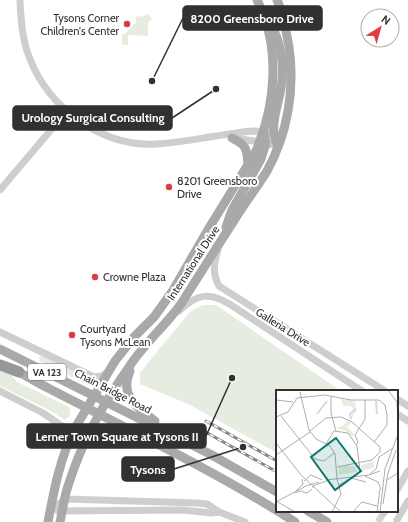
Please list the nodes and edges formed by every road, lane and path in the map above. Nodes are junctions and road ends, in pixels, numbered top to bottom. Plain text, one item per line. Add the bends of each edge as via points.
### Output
1 (20, 0) edge
2 (257, 0) edge
3 (277, 0) edge
4 (280, 0) edge
5 (282, 12) junction
6 (263, 13) junction
7 (67, 111) junction
8 (263, 132) junction
9 (218, 136) junction
10 (277, 136) junction
11 (232, 138) junction
12 (263, 142) junction
13 (278, 146) junction
14 (248, 164) junction
15 (0, 190) edge
16 (222, 239) junction
17 (170, 320) junction
18 (0, 332) edge
19 (0, 349) edge
20 (136, 358) junction
21 (0, 362) edge
22 (0, 365) edge
23 (19, 372) junction
24 (108, 372) junction
25 (360, 390) edge
26 (383, 390) edge
27 (0, 391) edge
28 (94, 396) junction
29 (398, 400) edge
30 (107, 402) junction
31 (408, 406) edge
32 (87, 407) junction
33 (100, 414) junction
34 (398, 415) edge
35 (408, 420) edge
36 (72, 433) junction
37 (177, 437) junction
38 (408, 471) edge
39 (398, 488) edge
40 (276, 491) edge
41 (65, 499) junction
42 (408, 501) edge
43 (276, 510) edge
44 (50, 511) junction
45 (63, 511) junction
46 (219, 512) junction
47 (279, 512) edge
48 (309, 512) edge
49 (310, 512) edge
50 (397, 520) dead end
51 (48, 522) edge
52 (60, 522) edge
53 (245, 522) edge
54 (295, 522) edge
55 (323, 522) edge
56 (327, 522) edge

1 - 7 street via 23,34 30,60 49,92
2 - 6 main road, International Drive
3 - 5 main road, International Drive
4 - 5 main road
5 - 10 main road, International Drive via 291,78 288,109
6 - 8 main road, International Drive via 271,43 273,76 270,105
6 - 10 main road via 278,37 282,63
7 - 9 street via 98,131 136,143 171,143
7 - 15 street
8 - 9 street via 234,132
8 - 10 street
8 - 12 main road, International Drive
9 - 11 street
10 - 13 main road, International Drive
11 - 12 street
11 - 14 main road via 245,146
12 - 13 street
12 - 14 main road, International Drive
12 - 16 main road via 261,159 232,210
13 - 16 main road, International Drive via 267,170
14 - 24 main road, International Drive via 172,292
16 - 17 main road, International Drive
16 - 26 street, Galleria Drive via 213,267 219,286
17 - 20 main road, International Drive
17 - 25 street, Galleria Drive via 195,298 217,297
18 - 24 street via 94,377
19 - 28 main road, Chain Bridge Road / VA 123
20 - 30 main road, International Drive
20 - 37 main road via 128,374 127,389 131,401
21 - 23 main road, VA 123
22 - 23 highway
23 - 32 main road, VA 123
24 - 28 main road, International Drive
27 - 36 street via 44,413
28 - 30 main road, Chain Bridge Road / VA 123
28 - 32 main road, International Drive
29 - 31 street
30 - 33 main road, International Drive
30 - 37 main road, Chain Bridge Road / VA 123
32 - 33 main road, VA 123
32 - 36 main road, International Drive
33 - 41 main road, International Drive via 81,450
33 - 43 main road, VA 123 via 198,465
34 - 35 street
36 - 44 main road, International Drive via 59,471
37 - 40 main road, Chain Bridge Road / VA 123
38 - 39 street
41 - 44 street
41 - 45 main road, International Drive
41 - 46 street via 197,503 207,504
42 - 50 street
44 - 45 street
44 - 51 main road, International Drive
45 - 46 street
45 - 52 main road, International Drive
46 - 53 street
47 - 54 main road, VA 123
48 - 55 main road
49 - 56 main road

